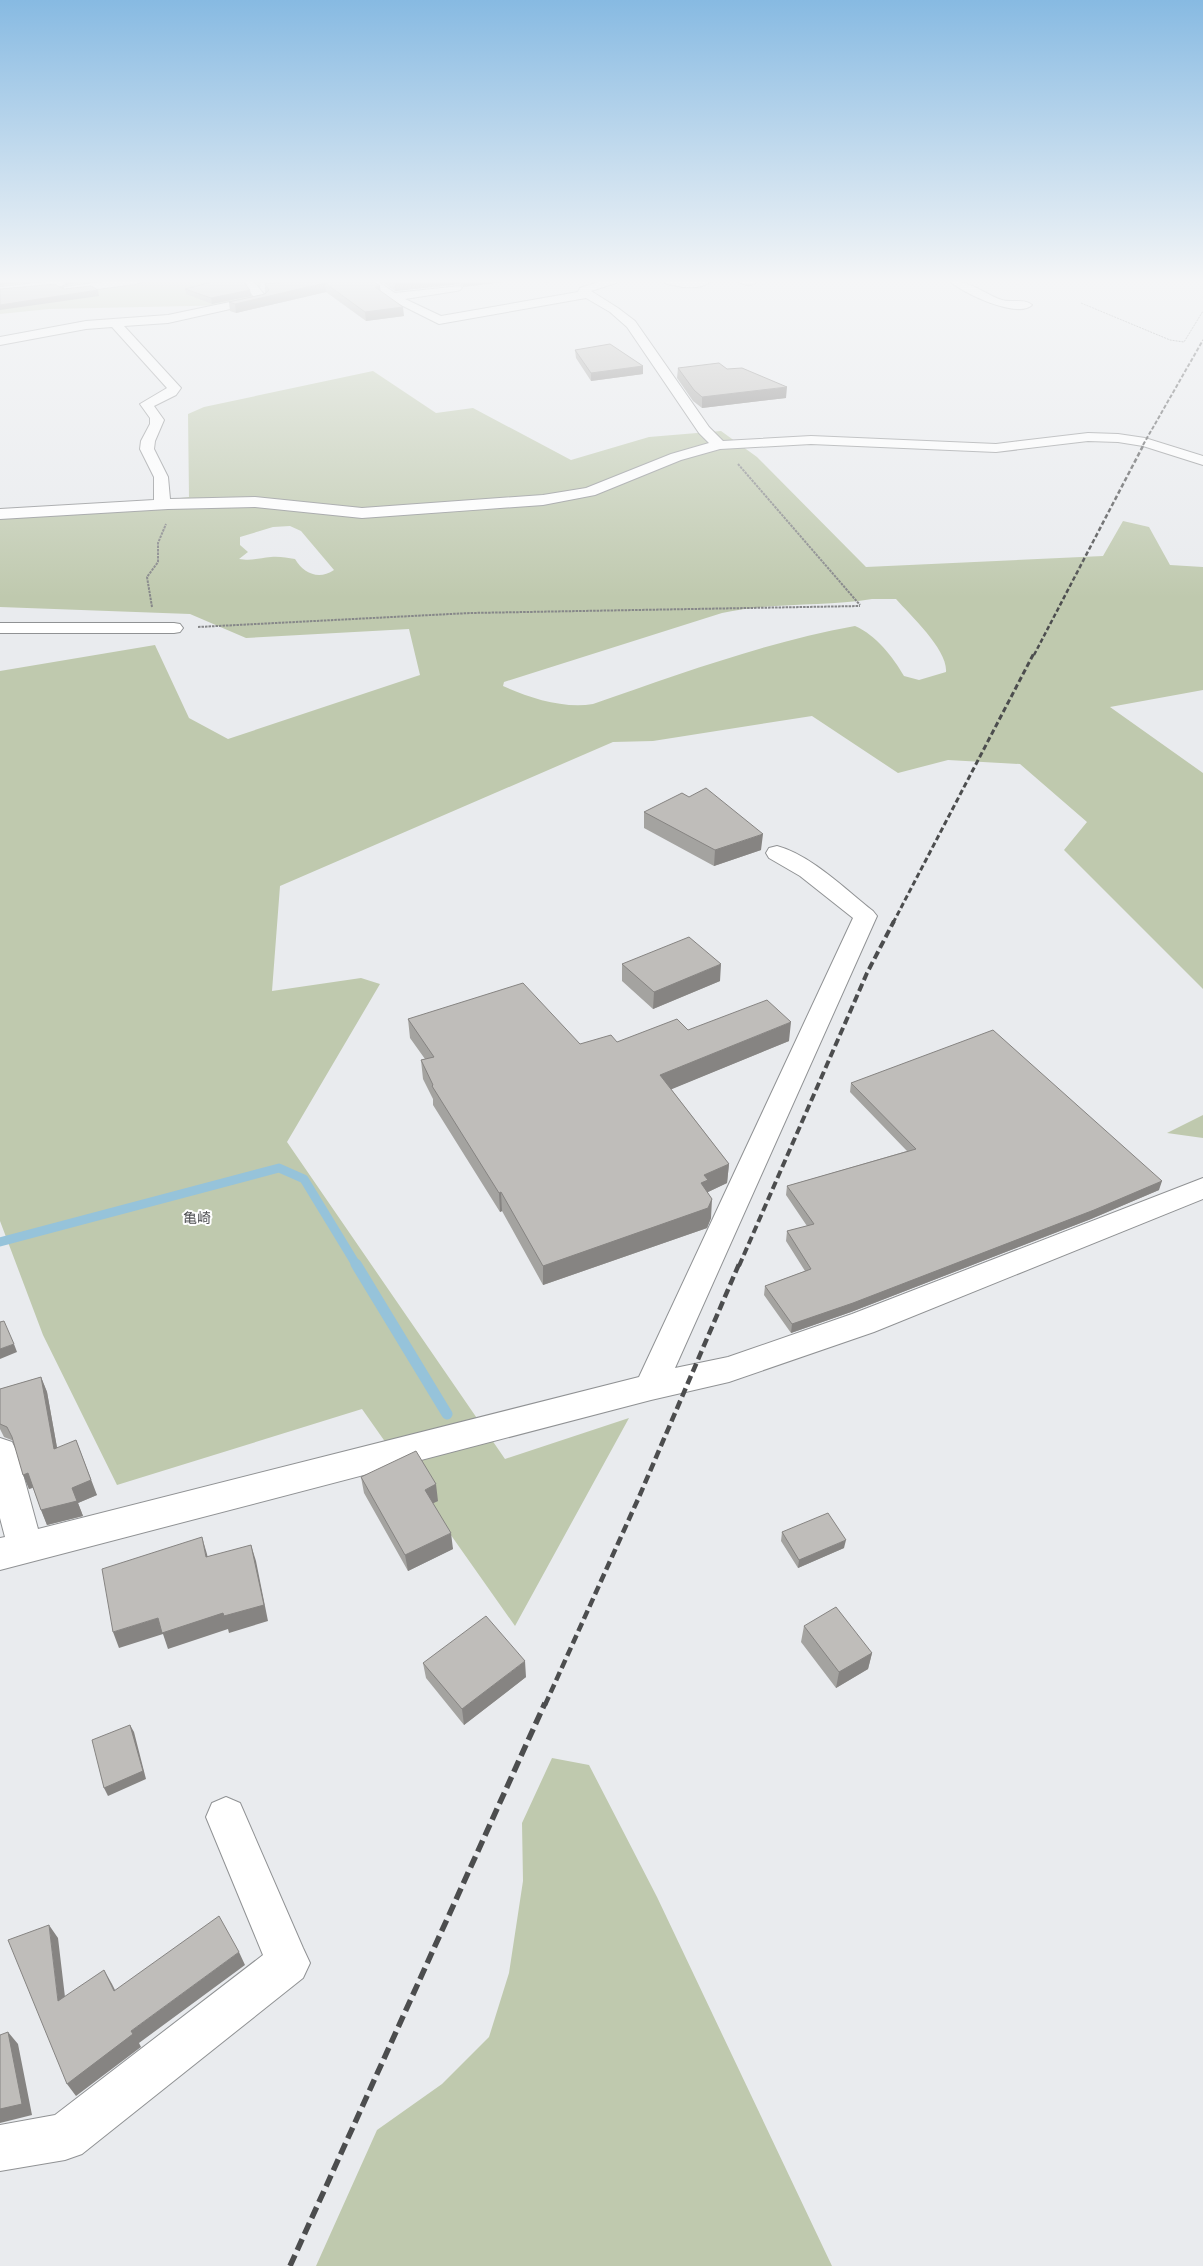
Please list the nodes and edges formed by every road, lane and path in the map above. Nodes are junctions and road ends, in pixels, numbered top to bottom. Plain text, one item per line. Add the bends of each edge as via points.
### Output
1 (173, 387) edge
2 (676, 387) edge
3 (719, 445) junction
4 (1203, 461) edge
5 (165, 504) junction
6 (0, 514) edge
7 (210, 626) dead end
8 (0, 628) edge
9 (153, 628) junction
10 (174, 628) dead end
11 (777, 852) dead end
12 (1203, 1188) edge
13 (651, 1387) junction
14 (0, 1452) edge
15 (13, 1551) edge
16 (226, 1817) dead end
17 (0, 2148) edge

1 - 5 street via 171,392 147,404 157,422 147,440 148,454 162,479
2 - 3 street via 704,430
3 - 4 street via 811,440 996,448 1088,437 1145,442
3 - 5 street via 676,457 590,492 543,500 362,513 255,502
3 - 7 path via 753,479 860,606 470,613
5 - 6 street
5 - 9 path via 168,521 158,543 158,562 147,577
8 - 9 street
9 - 10 street
11 - 13 street via 808,871 865,916
12 - 13 street via 863,1323 730,1369
13 - 15 street
14 - 15 street
16 - 17 street via 288,1962 65,2137

